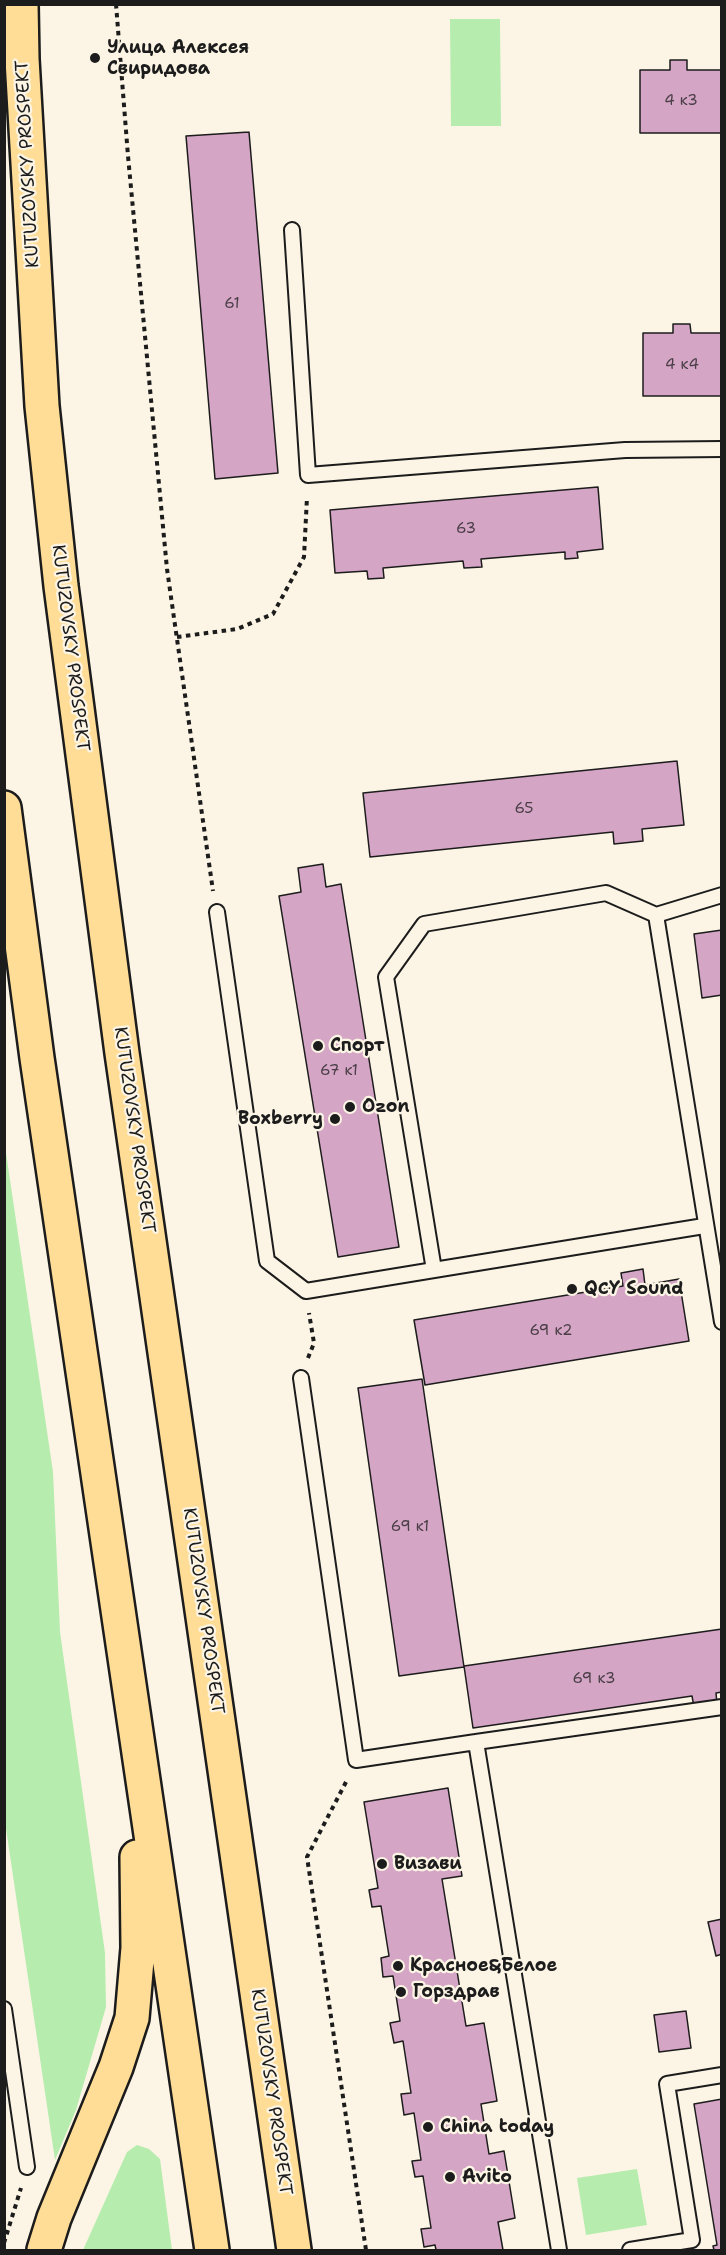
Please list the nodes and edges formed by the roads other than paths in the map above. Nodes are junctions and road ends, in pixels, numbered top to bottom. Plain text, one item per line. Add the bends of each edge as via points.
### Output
1 (21, 4) edge
2 (292, 230) dead end
3 (722, 449) edge
4 (4, 808) edge
5 (722, 895) edge
6 (217, 912) road end
7 (656, 915) junction
8 (704, 1226) junction
9 (434, 1270) junction
10 (722, 1322) edge
11 (301, 1378) road end
12 (722, 1707) edge
13 (136, 1732) junction
14 (476, 1742) junction
15 (4, 2009) edge
16 (722, 2075) edge
17 (27, 2167) road end
18 (44, 2250) edge
19 (212, 2250) edge
20 (294, 2250) edge
21 (559, 2250) edge
22 (630, 2250) edge

1 - 20 main road, KUTUZOVSKY PROSPEKT via 42,406 61,586 122,1053
2 - 3 lane via 308,475 625,450
4 - 13 main road
5 - 7 lane
6 - 9 lane via 267,1261 306,1291
7 - 8 lane
7 - 9 lane via 606,893 424,924 386,977
8 - 9 lane
8 - 10 lane
11 - 14 lane via 356,1760
12 - 14 lane
13 - 18 main road via 138,1948 132,2018
13 - 19 main road
14 - 21 lane
15 - 17 lane
16 - 22 lane via 667,2084 692,2240

